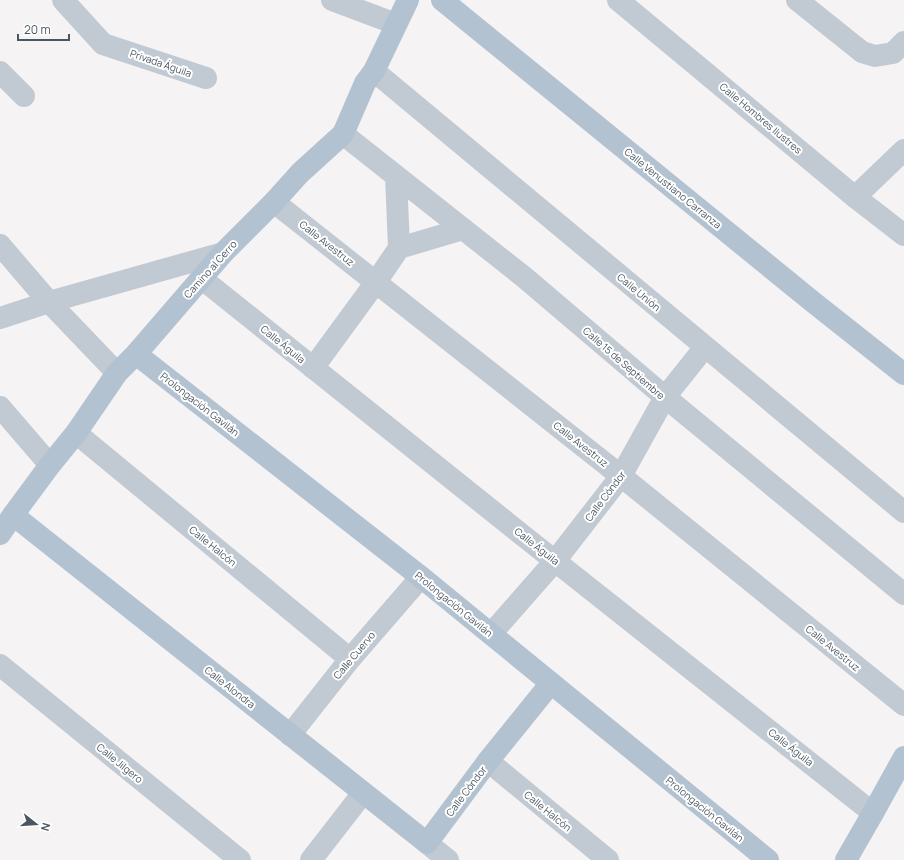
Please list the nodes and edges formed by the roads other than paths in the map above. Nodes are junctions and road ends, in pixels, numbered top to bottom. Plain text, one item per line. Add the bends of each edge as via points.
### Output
1 (63, 0) edge
2 (332, 0) edge
3 (408, 0) edge
4 (442, 0) edge
5 (618, 0) edge
6 (797, 0) edge
7 (396, 24) junction
8 (904, 42) edge
9 (374, 71) junction
10 (0, 72) edge
11 (206, 78) dead end
12 (24, 96) dead end
13 (343, 134) junction
14 (904, 150) edge
15 (396, 176) junction
16 (855, 197) junction
17 (274, 202) junction
18 (463, 228) junction
19 (904, 235) edge
20 (0, 245) edge
21 (399, 248) junction
22 (223, 253) junction
23 (201, 278) junction
24 (376, 282) junction
25 (49, 302) junction
26 (0, 318) edge
27 (705, 347) junction
28 (136, 354) junction
29 (312, 368) junction
30 (118, 373) junction
31 (904, 374) edge
32 (665, 397) junction
33 (0, 407) edge
34 (76, 433) junction
35 (50, 465) junction
36 (621, 476) junction
37 (904, 512) edge
38 (13, 515) junction
39 (0, 534) edge
40 (555, 561) junction
41 (421, 577) junction
42 (904, 594) edge
43 (491, 634) junction
44 (350, 659) junction
45 (0, 665) edge
46 (551, 683) junction
47 (904, 705) edge
48 (290, 735) junction
49 (904, 757) edge
50 (488, 761) junction
51 (364, 793) junction
52 (874, 813) junction
53 (427, 843) junction
54 (240, 860) edge
55 (311, 860) edge
56 (448, 860) edge
57 (608, 860) edge
58 (768, 860) edge
59 (846, 860) edge

1 - 11 street, Privada Águila via 104,44
2 - 7 street
3 - 7 main road, Camino al Cerro
4 - 31 main road, Calle Venustiano Carranza
5 - 16 street, Calle Hombres Ilustres
6 - 8 street via 862,52 875,56 892,53
7 - 9 main road, Camino al Cerro
9 - 13 main road, Camino al Cerro via 365,83
9 - 27 street, Calle Unión
10 - 12 street
13 - 15 street, Calle 15 de Septiembre
13 - 17 main road, Camino al Cerro via 300,173
14 - 16 street
15 - 18 street, Calle 15 de Septiembre
15 - 21 street
16 - 19 street, Calle Hombres Ilustres
17 - 22 main road, Camino al Cerro
17 - 24 street, Calle Avestruz
18 - 21 street
18 - 32 street, Calle 15 de Septiembre
20 - 25 street
21 - 24 street
22 - 23 main road, Camino al Cerro
22 - 25 street
23 - 28 main road, Camino al Cerro
23 - 29 street, Calle Águila
24 - 29 street
24 - 36 street, Calle Avestruz
25 - 26 street
25 - 30 street
27 - 32 street, Calle Cóndor
27 - 37 street, Calle Unión
28 - 30 main road, Camino al Cerro
28 - 41 main road, Prolongación Gavilán
29 - 40 street, Calle Águila
30 - 34 main road, Camino al Cerro
32 - 36 street, Calle Cóndor
32 - 42 street, Calle 15 de Septiembre
33 - 35 street
34 - 35 main road, Camino al Cerro
34 - 44 street, Calle Halcón
35 - 38 main road, Camino al Cerro
36 - 40 street, Calle Cóndor
36 - 47 street, Calle Avestruz
38 - 39 main road, Camino al Cerro
38 - 48 main road, Calle Alondra
40 - 43 street, Calle Cóndor
40 - 52 street, Calle Águila
41 - 43 main road, Prolongación Gavilán
41 - 44 street, Calle Cuervo
43 - 46 main road, Prolongación Gavilán
44 - 48 street, Calle Cuervo
45 - 54 street, Calle Jilgero
46 - 50 main road, Calle Cóndor
46 - 58 main road, Prolongación Gavilán
48 - 51 main road, Calle Alondra
49 - 52 main road
50 - 53 main road, Calle Cóndor
50 - 57 street, Calle Halcón
51 - 53 main road, Calle Alondra
51 - 55 street
52 - 59 main road
53 - 56 street, Calle Alondra

